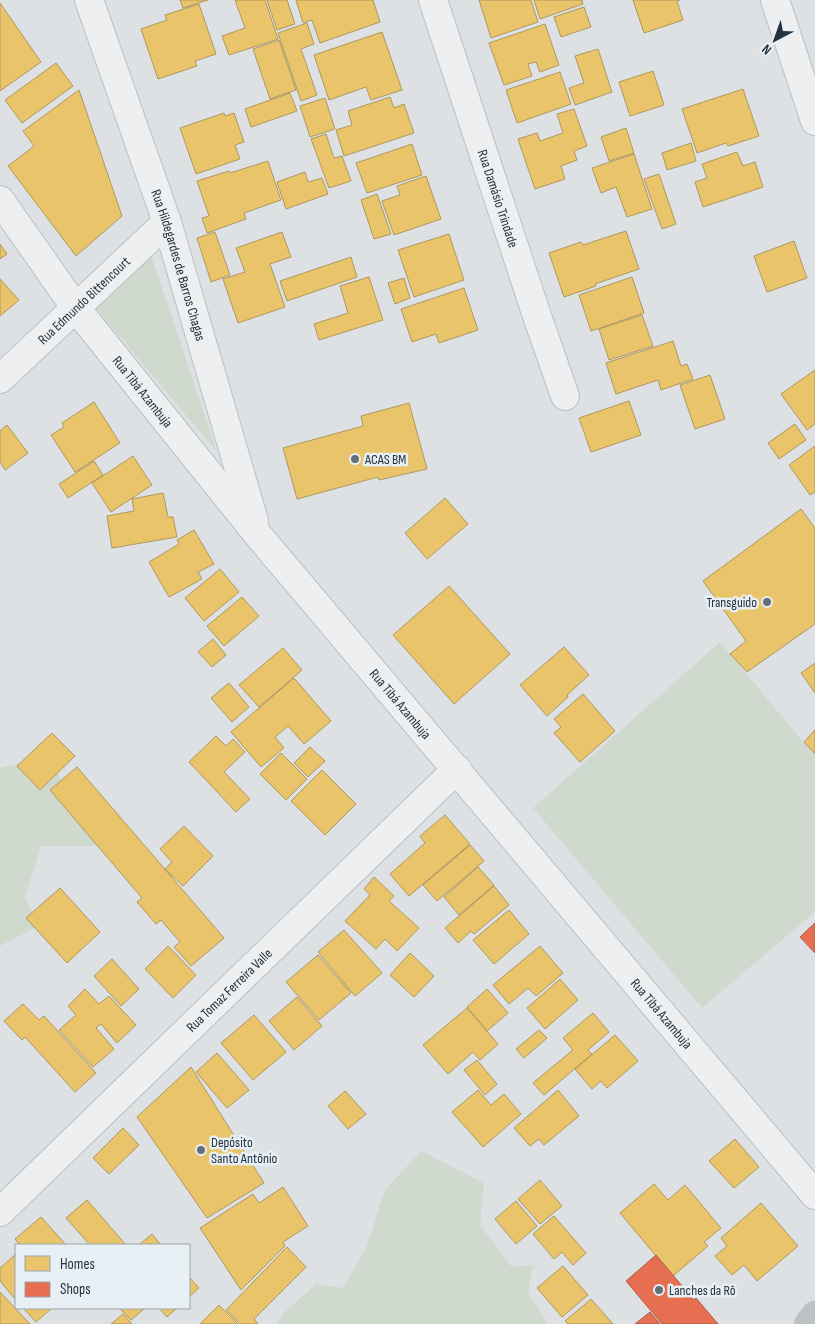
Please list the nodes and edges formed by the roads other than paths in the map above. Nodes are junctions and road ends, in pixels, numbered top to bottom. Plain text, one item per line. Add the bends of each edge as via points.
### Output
1 (89, 0) edge
2 (434, 0) edge
3 (775, 0) edge
4 (815, 121) edge
5 (0, 200) edge
6 (167, 222) junction
7 (75, 307) junction
8 (0, 379) edge
9 (565, 396) dead end
10 (258, 535) junction
11 (457, 769) junction
12 (815, 1195) edge
13 (0, 1212) edge
14 (815, 1315) edge
15 (808, 1324) edge

1 - 6 street, Rua Hildegardes de Barros Chagas
2 - 9 street, Rua Damásio Trindade
3 - 4 street
5 - 7 street, Rua Tibá Azambuja
6 - 7 street, Rua Edmundo Bittencourt
6 - 10 street, Rua Hildegardes de Barros Chagas
7 - 8 street, Rua Edmundo Bittencourt
7 - 10 street, Rua Tibá Azambuja
10 - 11 street, Rua Tibá Azambuja
11 - 12 street, Rua Tibá Azambuja
11 - 13 street, Rua Tomaz Ferreira Valle
14 - 15 main road

